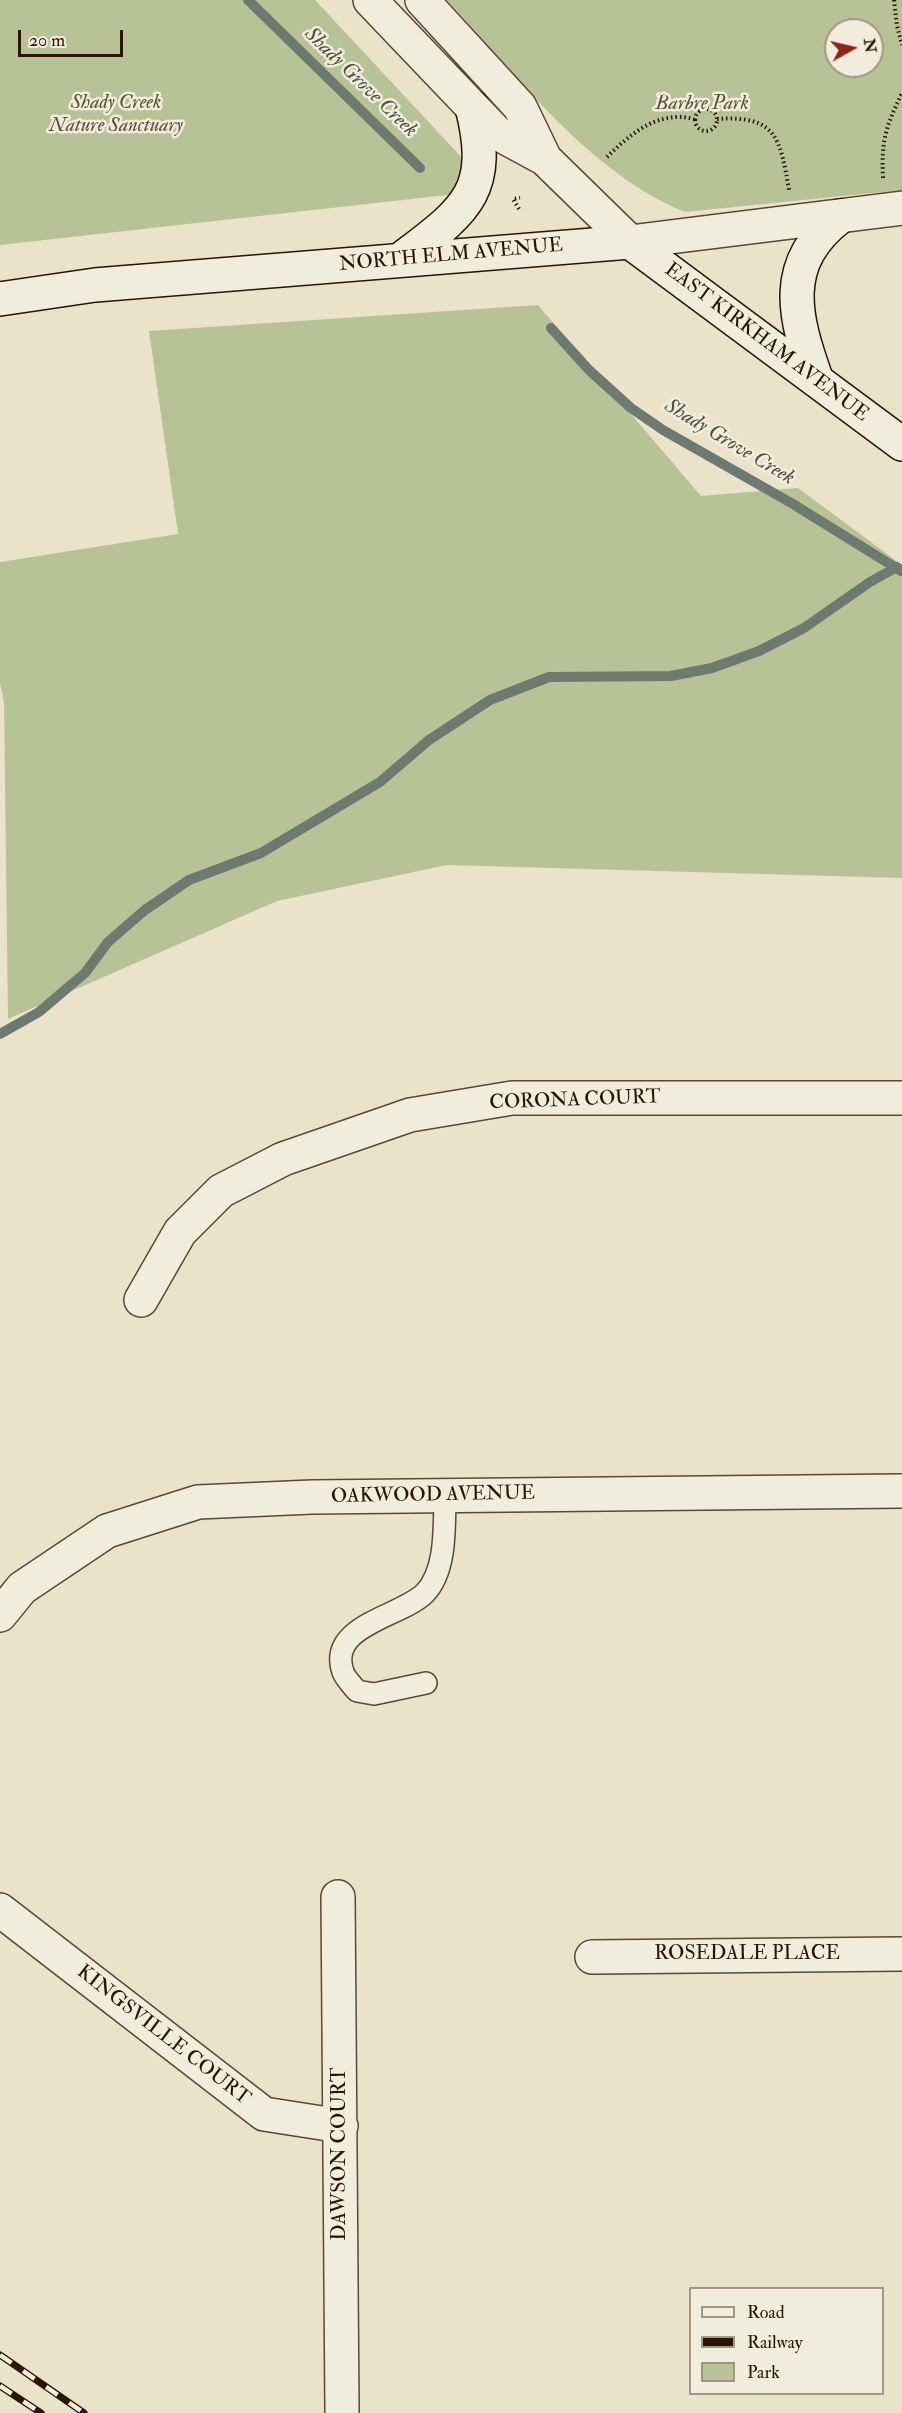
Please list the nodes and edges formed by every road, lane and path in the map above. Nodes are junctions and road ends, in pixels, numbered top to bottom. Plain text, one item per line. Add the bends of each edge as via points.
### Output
1 (370, 0) edge
2 (422, 0) edge
3 (894, 0) edge
4 (902, 45) edge
5 (902, 93) edge
6 (472, 107) junction
7 (694, 118) junction
8 (717, 119) junction
9 (607, 157) dead end
10 (545, 159) junction
11 (789, 190) dead end
12 (520, 198) dead end
13 (519, 209) dead end
14 (894, 209) edge
15 (841, 216) junction
16 (630, 242) junction
17 (400, 260) junction
18 (0, 299) edge
19 (818, 381) junction
20 (902, 444) edge
21 (902, 1098) edge
22 (141, 1300) dead end
23 (902, 1491) edge
24 (445, 1496) junction
25 (0, 1616) edge
26 (426, 1683) dead end
27 (338, 1897) dead end
28 (0, 1910) edge
29 (902, 1954) edge
30 (592, 1957) dead end
31 (341, 2126) junction
32 (342, 2410) dead end

1 - 6 street
2 - 10 street via 520,106
3 - 4 path
5 - 14 path via 881,147
6 - 10 street via 497,133
6 - 17 street via 480,139 480,170 468,199 447,224
7 - 8 path via 700,109 708,108
7 - 8 path via 699,129 706,131 716,126
7 - 9 path via 672,115 657,119 626,138
8 - 11 path via 752,119 766,126 784,158
10 - 16 street, EAST KIRKHAM AVENUE
12 - 13 path via 513,199
14 - 15 street, NORTH ELM AVENUE
15 - 16 street, NORTH ELM AVENUE
15 - 19 street via 821,231 809,247 797,288 805,348
16 - 17 street, NORTH ELM AVENUE
16 - 19 street, EAST KIRKHAM AVENUE
17 - 18 street, NORTH ELM AVENUE via 95,285
19 - 20 street, EAST KIRKHAM AVENUE
21 - 22 street, CORONA COURT via 512,1098 410,1115 283,1159 221,1191 180,1232
23 - 24 street, OAKWOOD AVENUE
24 - 25 street, OAKWOOD AVENUE via 198,1502 107,1531 22,1588
24 - 26 lane via 438,1571 424,1593 352,1634 342,1647 343,1672 357,1691 374,1694
27 - 31 street, DAWSON COURT
28 - 31 street, KINGSVILLE COURT via 264,2114
29 - 30 street, ROSEDALE PLACE
31 - 32 street, DAWSON COURT

